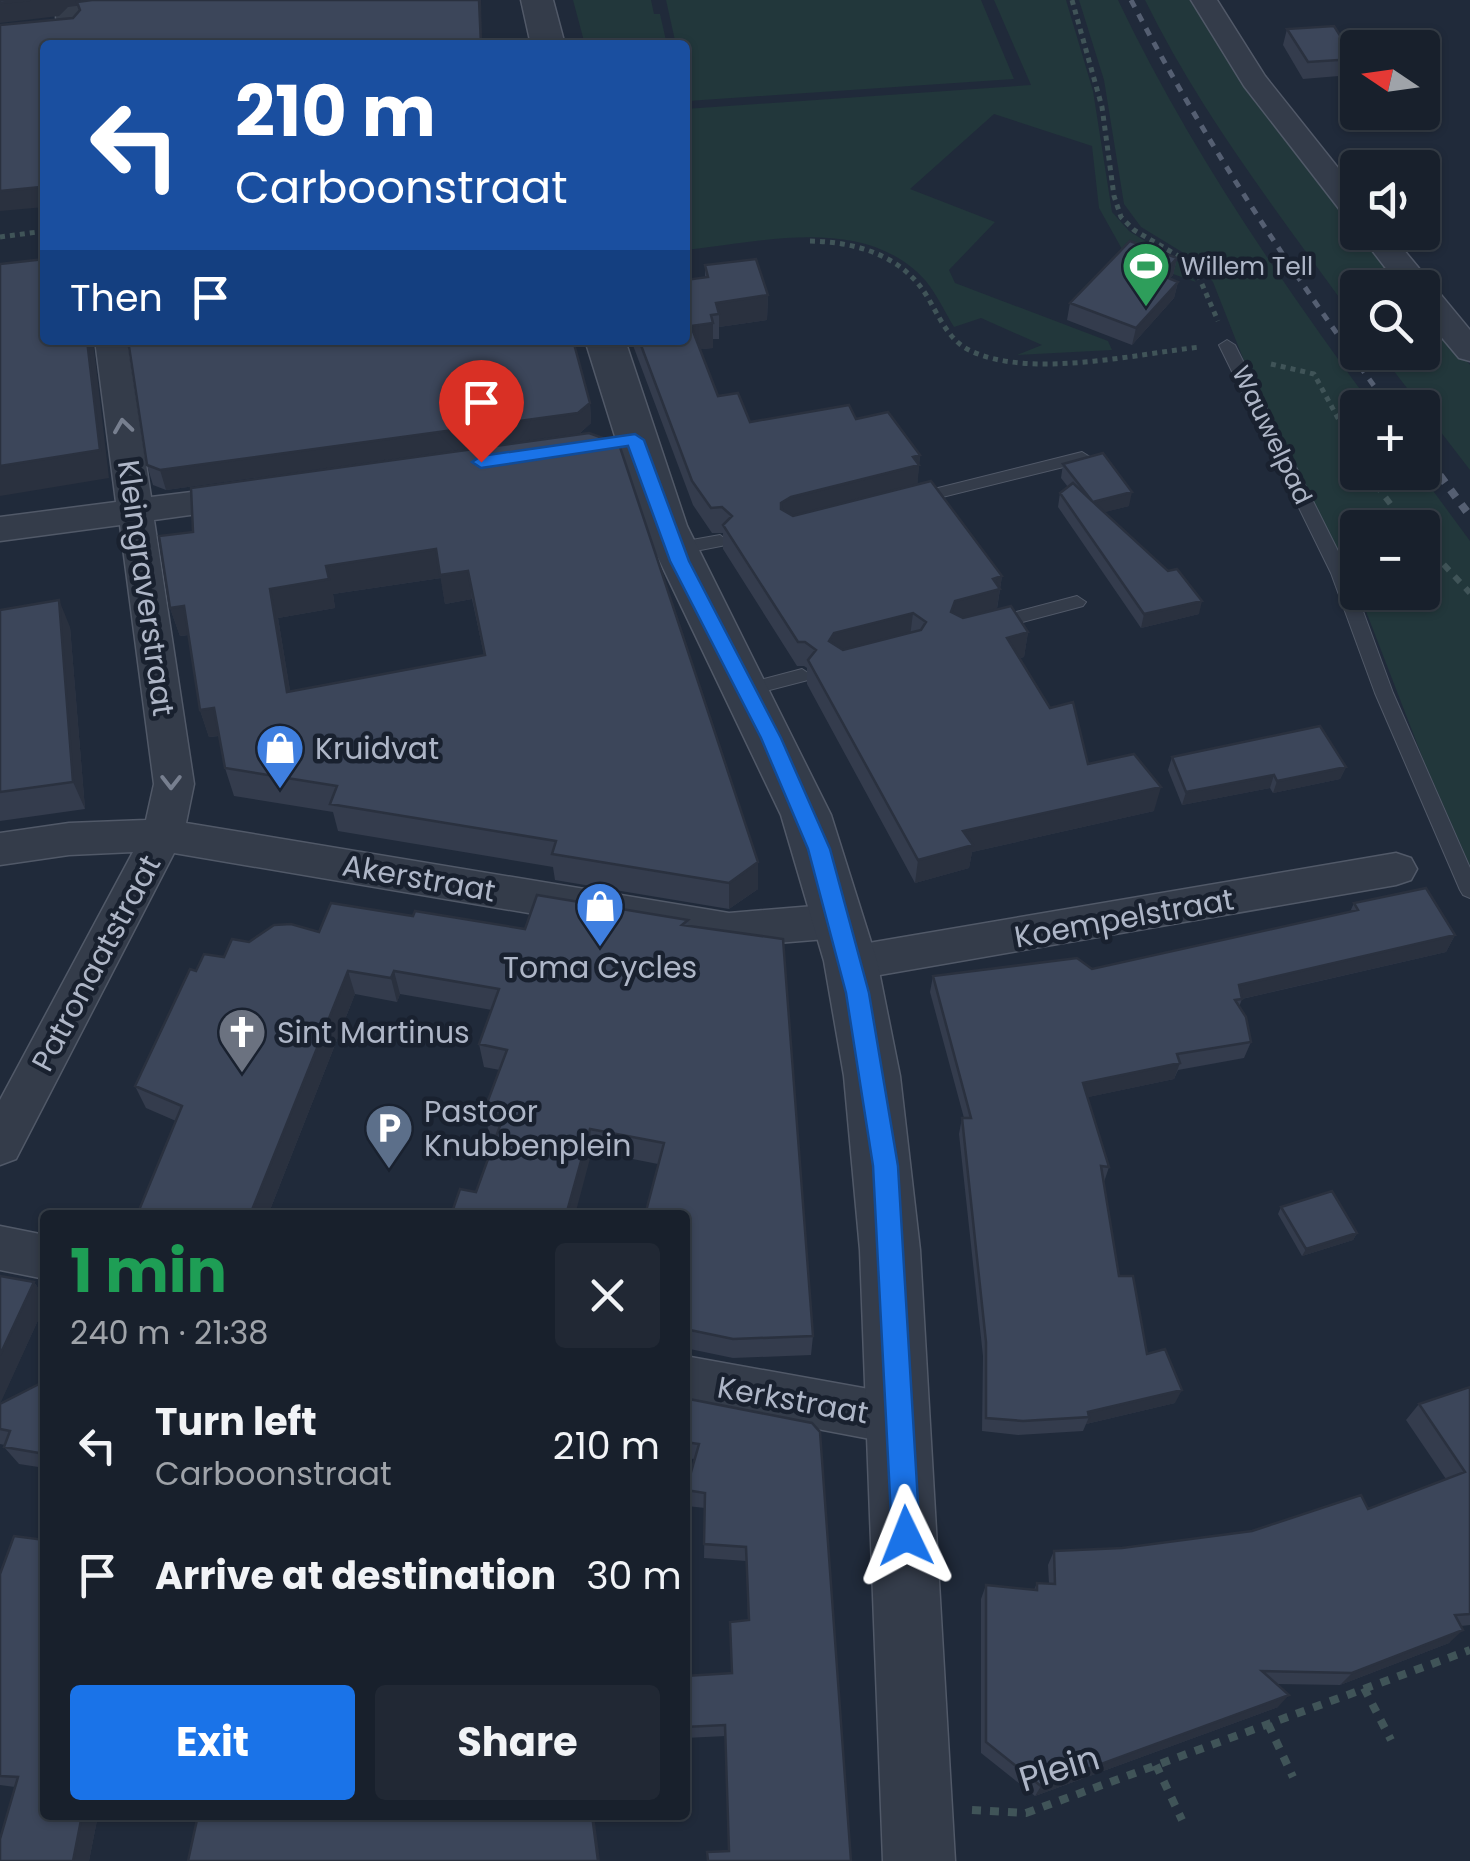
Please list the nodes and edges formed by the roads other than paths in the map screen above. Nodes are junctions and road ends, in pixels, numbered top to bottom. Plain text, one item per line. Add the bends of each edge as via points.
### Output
1 (537, 0) edge
2 (1204, 0) edge
3 (547, 40) edge
4 (1340, 190) edge
5 (1388, 250) edge
6 (1404, 270) edge
7 (1440, 314) edge
8 (113, 345) edge
9 (605, 345) edge
10 (1470, 351) edge
11 (1231, 352) road end
12 (1082, 457) edge
13 (289, 490) edge
14 (900, 503) edge
15 (136, 512) junction
16 (0, 529) edge
17 (720, 542) edge
18 (675, 548) junction
19 (1077, 602) dead end
20 (975, 629) edge
21 (802, 675) edge
22 (746, 690) junction
23 (163, 835) junction
24 (0, 849) edge
25 (1396, 869) dead end
26 (1470, 890) edge
27 (845, 942) junction
28 (0, 1145) edge
29 (0, 1248) edge
30 (40, 1256) edge
31 (690, 1381) edge
32 (902, 1420) junction
33 (918, 1834) edge

1 - 3 street
2 - 4 street via 1254,80
5 - 6 street
7 - 10 street
15 -> 8 street, Kleingraverstraat
9 - 18 street via 616,442
11 - 26 lane, Wauwelpad via 1340,573
12 - 14 lane
13 - 15 street
15 - 16 street
15 -> 23 street, Kleingraverstraat via 174,784
17 - 18 lane
18 - 22 street
19 - 20 lane
21 - 22 lane
22 - 27 street via 819,849
23 - 24 street, Akerstraat
23 - 27 street, Akerstraat via 728,930
23 - 28 street, Patronaatstraat
25 - 27 street, Koempelstraat
27 - 32 street via 885,1166
29 - 30 street
31 - 32 street, Kerkstraat
32 - 33 street

